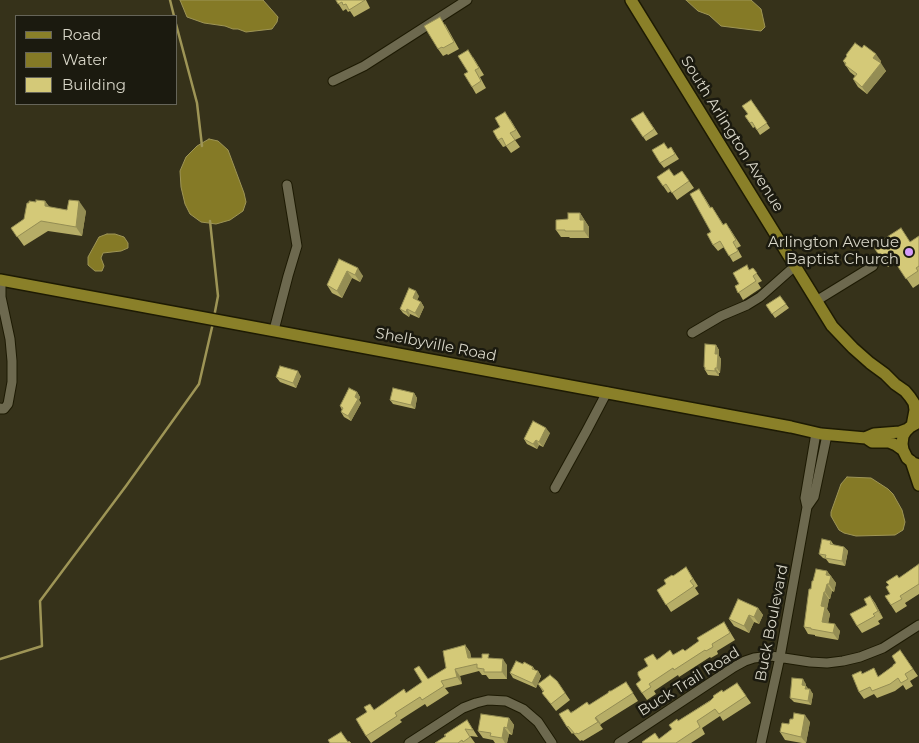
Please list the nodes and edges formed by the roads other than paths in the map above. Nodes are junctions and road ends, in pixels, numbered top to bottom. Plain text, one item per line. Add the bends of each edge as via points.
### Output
1 (467, 0) edge
2 (631, 0) edge
3 (332, 81) dead end
4 (286, 185) dead end
5 (795, 266) junction
6 (872, 266) dead end
7 (1, 280) edge
8 (816, 301) junction
9 (274, 330) junction
10 (692, 333) dead end
11 (885, 374) junction
12 (607, 392) junction
13 (919, 397) edge
14 (0, 408) edge
15 (913, 426) edge
16 (821, 434) junction
17 (866, 438) junction
18 (903, 450) junction
19 (915, 463) edge
20 (919, 485) edge
21 (555, 488) dead end
22 (919, 625) edge
23 (780, 657) junction
24 (409, 743) edge
25 (552, 743) edge
26 (619, 743) edge
27 (761, 743) edge

1 - 3 street via 364,66
2 - 5 main road, South Arlington Avenue
4 - 9 street via 297,246
5 - 8 main road, South Arlington Avenue
5 - 10 street via 760,297
6 - 8 street
7 - 9 main road, Shelbyville Road
7 - 14 street via 1,297 10,339 12,382 8,404 4,409
8 - 11 main road, South Arlington Avenue via 843,338
9 - 12 main road, Shelbyville Road
11 - 13 main road, South Arlington Avenue via 904,382
11 - 15 main road, South Arlington Avenue via 913,401
12 - 16 main road, Shelbyville Road
12 - 21 street
15 - 17 main road via 900,432 874,434
15 - 18 main road, South Arlington Avenue via 902,439
16 - 17 main road, Shelbyville Road
16 - 23 street, Buck Boulevard via 805,498 808,507
17 - 18 main road via 872,442 889,442
18 - 19 main road
19 - 20 main road
22 - 23 street, Buck Trail Road via 882,648 860,657 819,663
23 - 26 street, Buck Trail Road via 754,658 741,663
23 - 27 street, Buck Boulevard
24 - 25 street via 470,704 488,700 523,708 538,722

